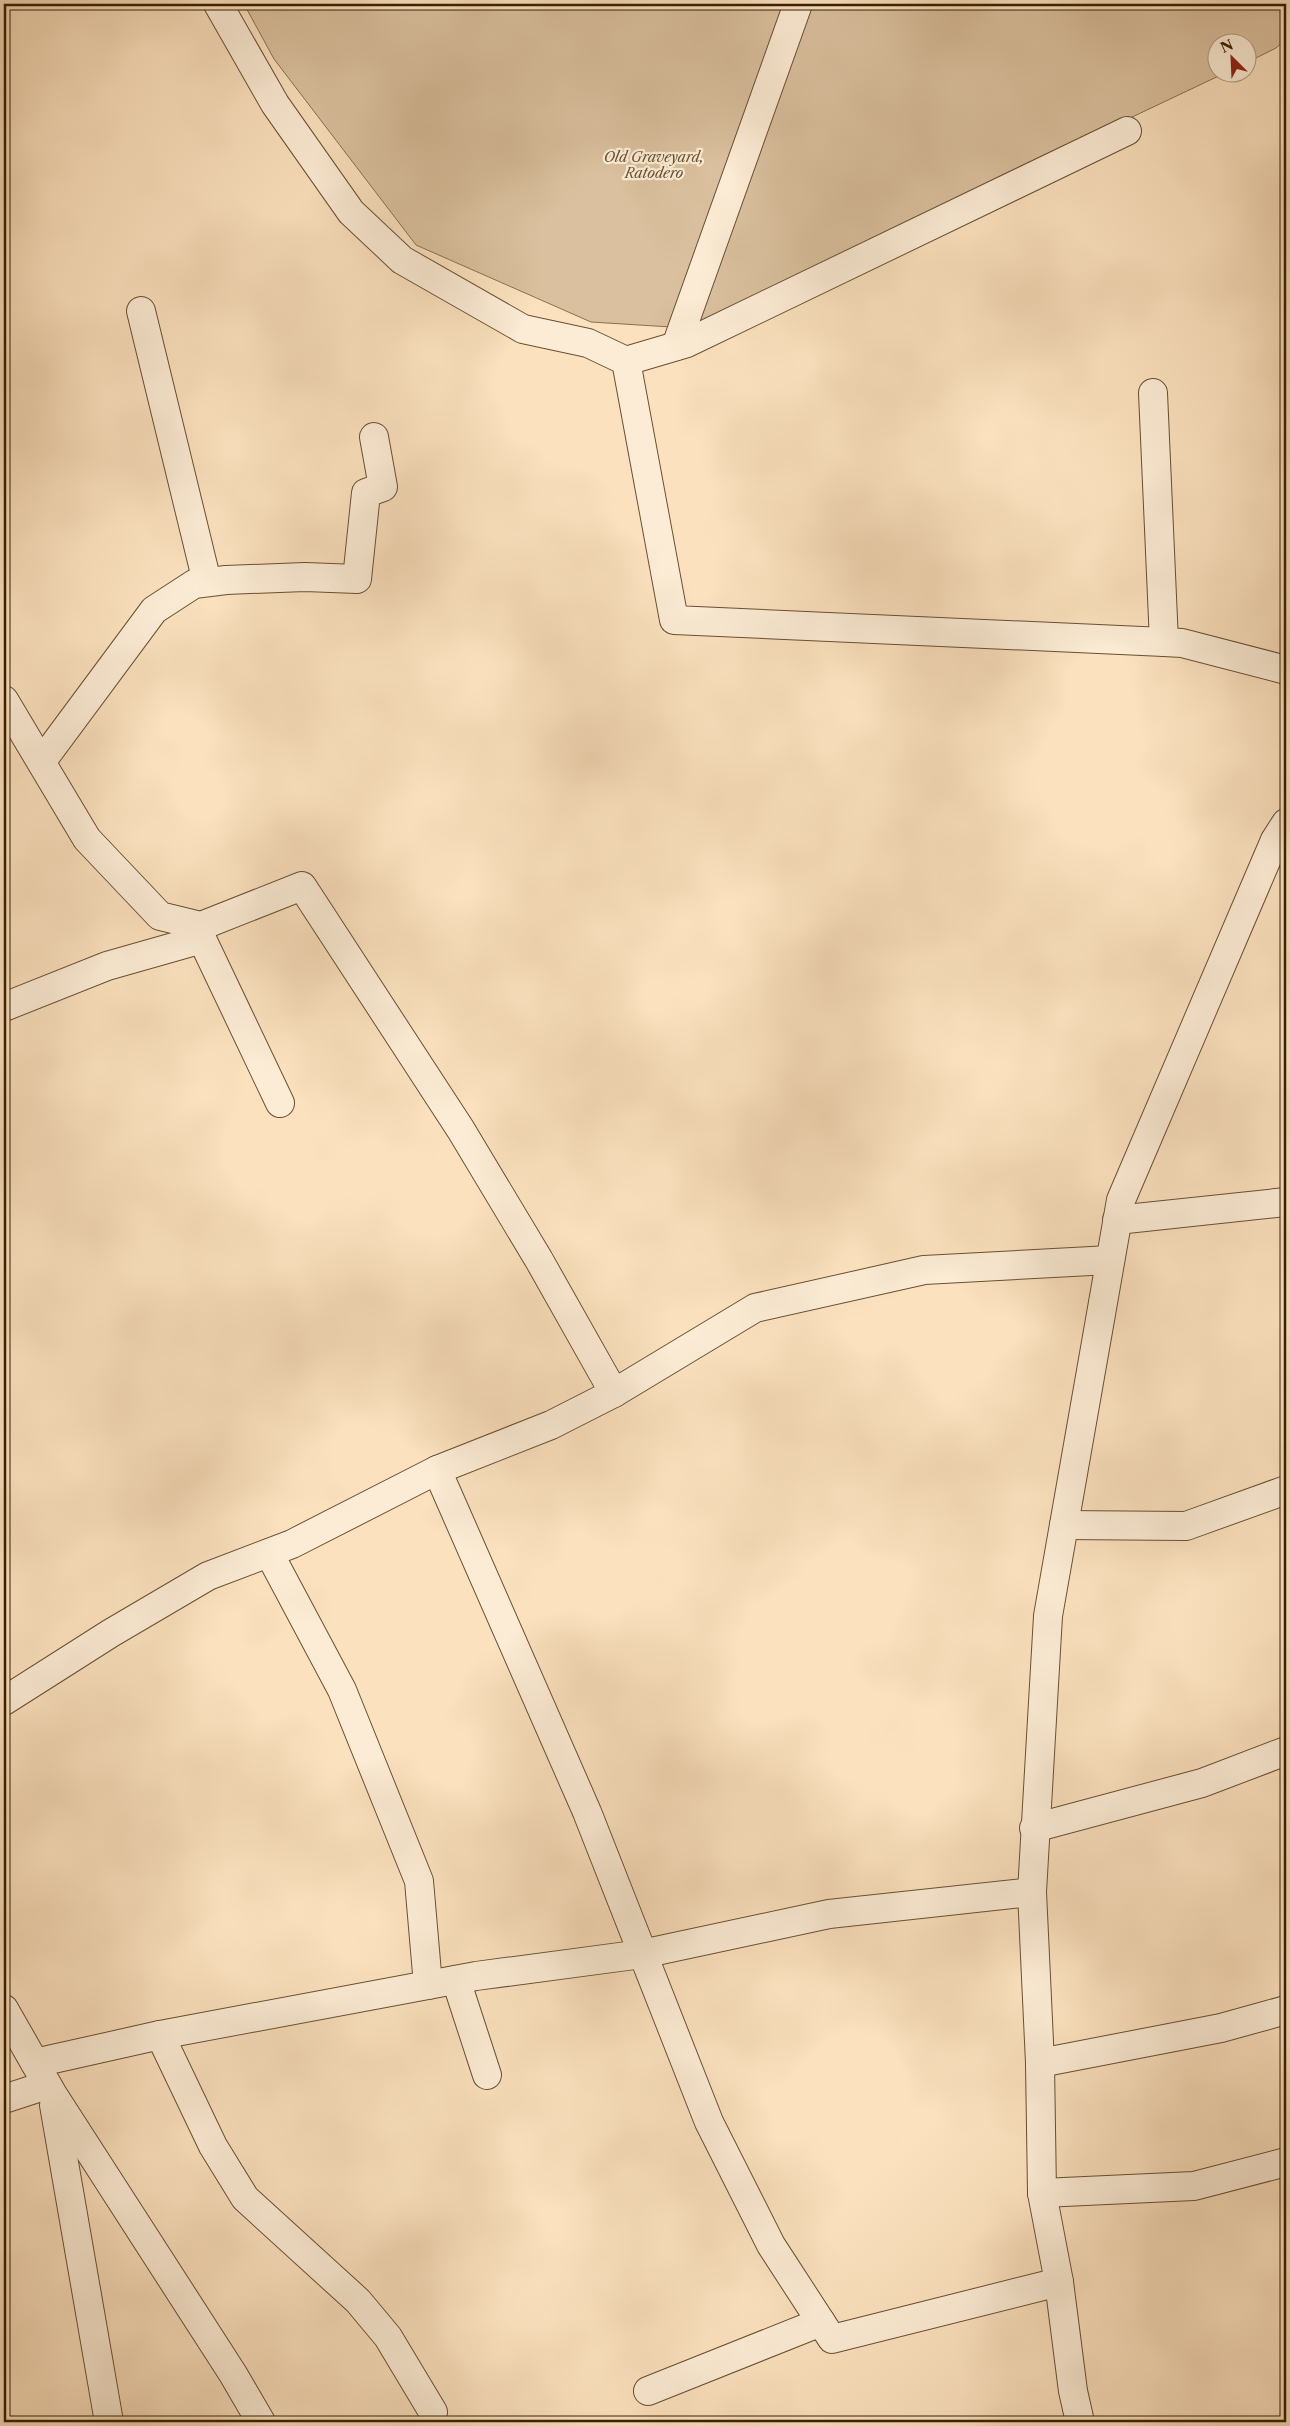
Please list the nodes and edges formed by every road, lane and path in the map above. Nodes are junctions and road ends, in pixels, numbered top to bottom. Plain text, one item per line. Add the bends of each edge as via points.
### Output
1 (218, 4) edge
2 (798, 4) edge
3 (1127, 131) dead end
4 (141, 311) dead end
5 (676, 346) junction
6 (626, 361) junction
7 (1153, 393) dead end
8 (374, 437) dead end
9 (206, 582) junction
10 (1164, 642) junction
11 (1286, 670) edge
12 (6, 707) edge
13 (42, 761) junction
14 (1286, 823) edge
15 (202, 932) junction
16 (4, 1007) edge
17 (280, 1104) dead end
18 (1286, 1202) edge
19 (1117, 1220) junction
20 (1110, 1260) junction
21 (614, 1393) junction
22 (437, 1470) junction
23 (1286, 1490) edge
24 (1064, 1524) junction
25 (269, 1553) junction
26 (4, 1701) edge
27 (1286, 1751) edge
28 (1034, 1828) junction
29 (1032, 1892) junction
30 (642, 1954) junction
31 (456, 1980) junction
32 (428, 1985) junction
33 (4, 2009) edge
34 (1286, 2010) edge
35 (160, 2035) junction
36 (1040, 2063) junction
37 (487, 2075) dead end
38 (45, 2080) junction
39 (4, 2099) edge
40 (1286, 2162) edge
41 (1042, 2193) junction
42 (1058, 2282) junction
43 (822, 2322) junction
44 (648, 2391) dead end
45 (433, 2412) dead end
46 (108, 2422) edge
47 (261, 2422) edge
48 (1080, 2422) edge

1 - 6 street via 275,104 351,212 402,260 523,329 588,342
2 - 5 street
3 - 5 street
4 - 9 street
5 - 6 street
6 - 10 street via 674,620 864,626
7 - 10 street
8 - 9 street via 383,487 366,493 357,579 304,577
9 - 13 street via 194,584 154,610
10 - 11 street via 1182,643
12 - 13 street
13 - 15 street via 87,838 160,916
14 - 19 street via 1275,840 1121,1200
15 - 16 street
15 - 17 street
15 - 21 street via 302,886 461,1130
18 - 19 street
19 - 20 street
20 - 21 street via 924,1270 755,1308
20 - 24 street
21 - 22 street via 551,1425
22 - 25 street
22 - 30 street via 587,1812
23 - 24 street via 1186,1526
24 - 28 street via 1048,1616
25 - 26 street via 208,1576
25 - 32 street via 342,1690 419,1881
27 - 28 street via 1202,1783
28 - 29 street
29 - 30 street via 829,1914
29 - 36 street
30 - 31 street
30 - 43 street via 709,2122 771,2245
31 - 32 street
31 - 37 street
32 - 35 street
33 - 38 street
34 - 36 street via 1221,2028
35 - 38 street
35 - 45 street via 213,2146 244,2198 358,2301 388,2337
36 - 41 street
38 - 39 street
38 - 46 street
38 - 47 street
40 - 41 street via 1194,2186
41 - 42 street
42 - 43 street via 832,2339
42 - 48 street
43 - 44 street

